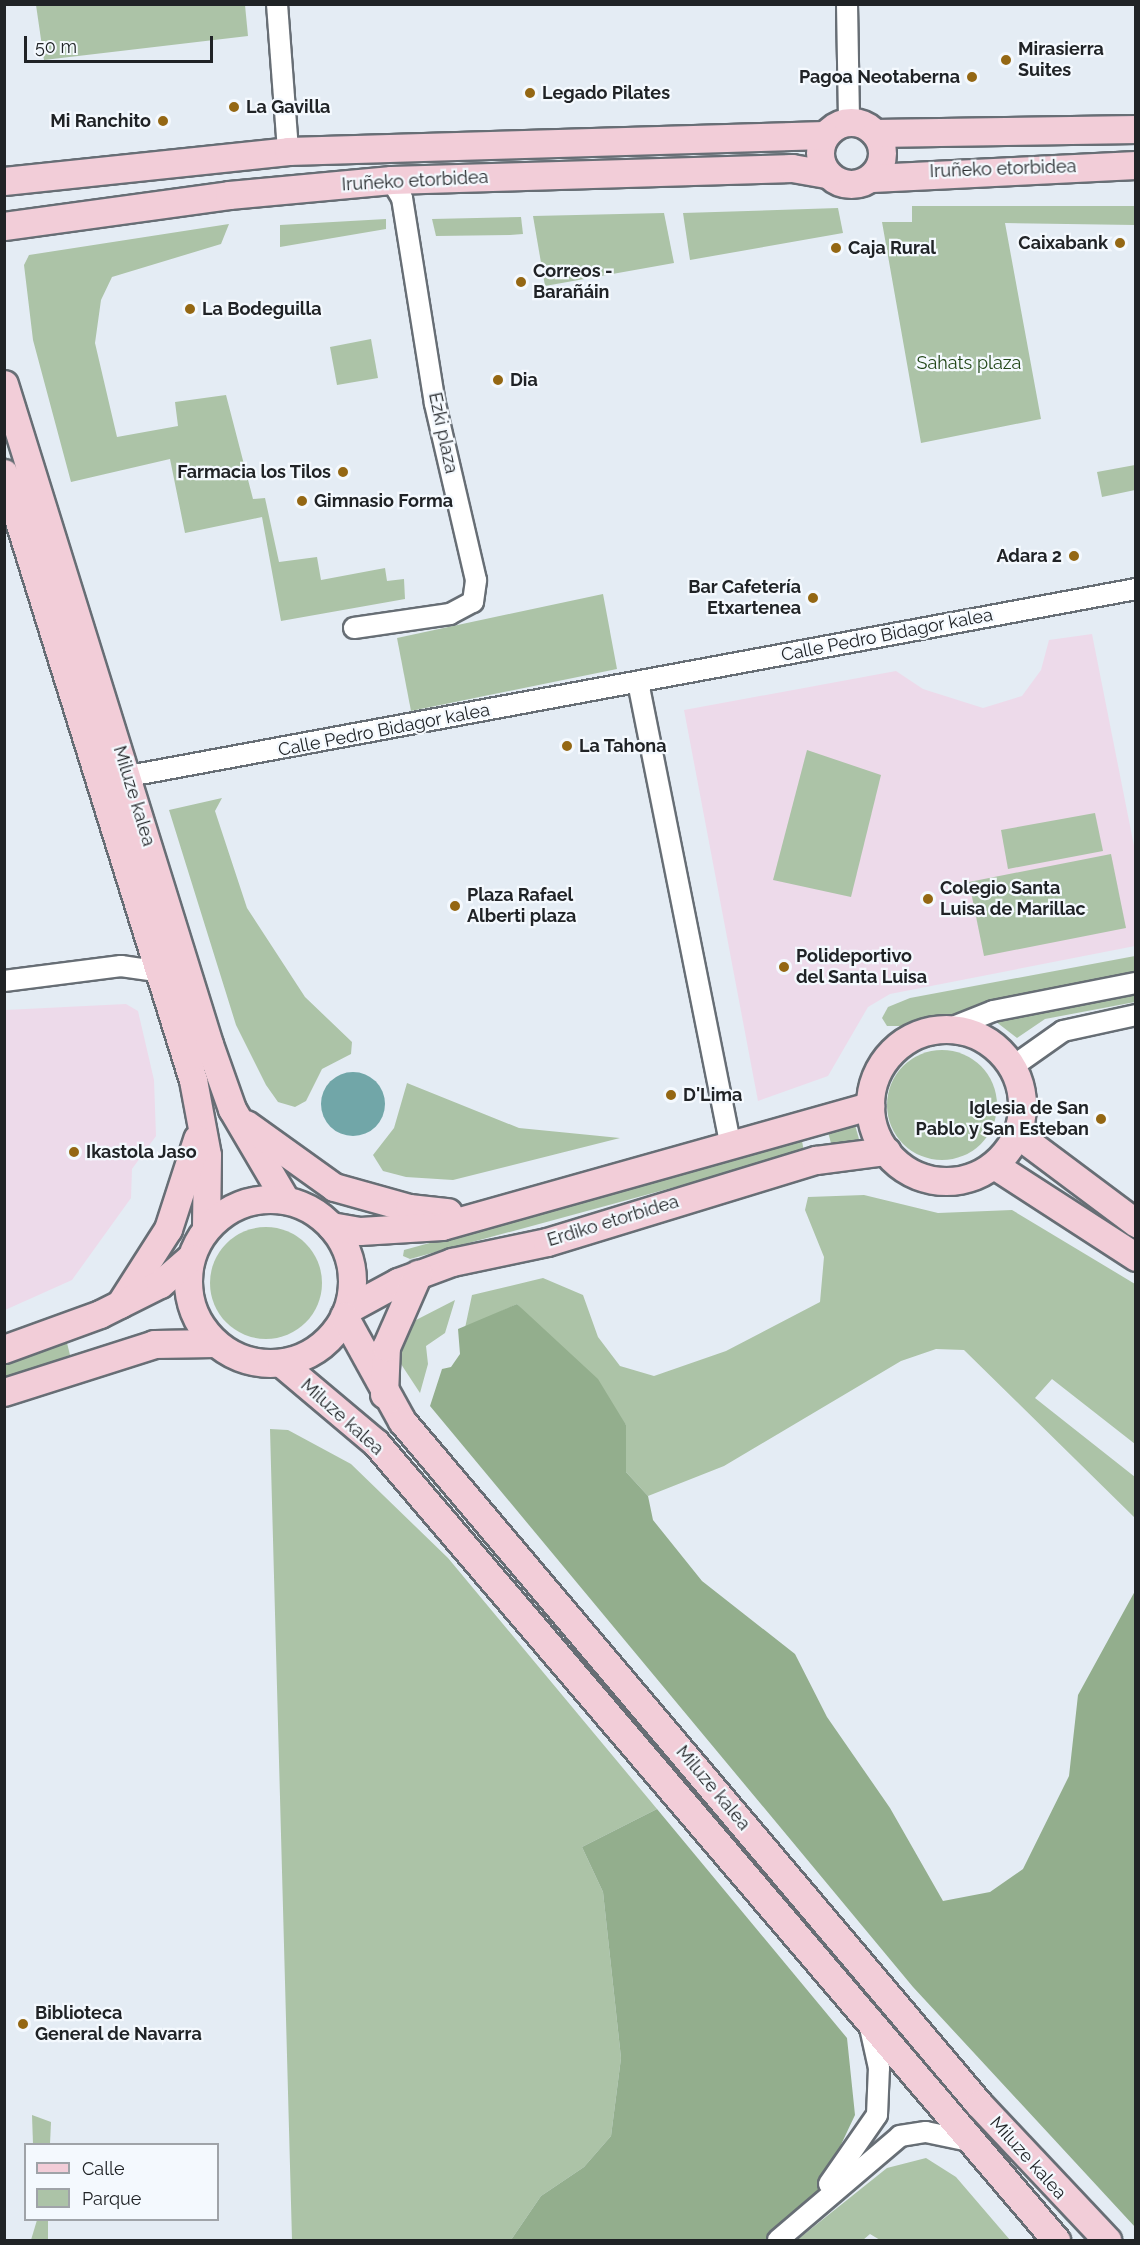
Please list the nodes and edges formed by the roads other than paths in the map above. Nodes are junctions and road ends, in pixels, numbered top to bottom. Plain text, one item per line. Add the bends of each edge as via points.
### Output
1 (277, 4) edge
2 (847, 4) edge
3 (849, 122) junction
4 (1136, 129) edge
5 (875, 133) junction
6 (825, 135) junction
7 (288, 152) junction
8 (1136, 165) edge
9 (827, 174) junction
10 (872, 177) junction
11 (391, 180) junction
12 (4, 181) edge
13 (4, 226) edge
14 (4, 384) edge
15 (4, 472) edge
16 (1136, 589) edge
17 (354, 628) dead end
18 (638, 682) junction
19 (129, 776) junction
20 (162, 972) junction
21 (4, 981) edge
22 (1136, 983) edge
23 (1136, 1015) edge
24 (948, 1029) junction
25 (1012, 1067) junction
26 (870, 1106) junction
27 (236, 1116) junction
28 (200, 1124) junction
29 (1017, 1134) junction
30 (731, 1148) junction
31 (886, 1151) junction
32 (994, 1165) junction
33 (285, 1199) junction
34 (479, 1215) junction
35 (1136, 1223) edge
36 (331, 1226) junction
37 (206, 1227) junction
38 (1136, 1257) edge
39 (190, 1258) junction
40 (418, 1274) junction
41 (119, 1305) junction
42 (346, 1313) junction
43 (215, 1343) junction
44 (4, 1349) edge
45 (280, 1363) junction
46 (4, 1392) edge
47 (384, 1394) junction
48 (868, 2020) junction
49 (969, 2141) junction
50 (813, 2206) junction
51 (778, 2241) edge
52 (1056, 2241) edge
53 (1107, 2241) edge

1 - 7 street
2 - 3 street
3 - 5 main road
3 - 6 main road
4 - 5 main road, Iruñeko etorbidea
5 - 10 main road via 883,151
6 - 7 main road, Iruñeko etorbidea
6 - 9 main road via 819,155
7 - 12 main road, Iruñeko etorbidea
8 - 10 main road, Iruñeko etorbidea
9 - 10 main road via 851,185
9 - 11 main road, Iruñeko etorbidea via 792,168
11 - 13 main road, Iruñeko etorbidea via 229,195
11 - 17 street, Ezki plaza via 402,198 435,404 476,580 473,602 450,614
14 - 19 main road, Miluze kalea
15 - 20 main road, Miluze kalea
16 - 18 street, Calle Pedro Bidagor kalea
18 - 19 street, Calle Pedro Bidagor kalea
18 - 30 street
19 - 27 main road, Miluze kalea
20 - 21 street via 121,966
20 - 28 main road, Miluze kalea
22 - 24 street via 993,1011
23 - 25 street via 1063,1031
24 - 25 main road via 996,1047
24 - 26 main road via 902,1043 874,1082
25 - 29 main road via 1023,1112
26 - 30 main road
26 - 31 main road
27 - 33 main road, Miluze kalea
27 - 34 main road via 334,1187 409,1208
28 - 37 main road, Miluze kalea via 207,1155
28 - 41 main road via 168,1229
29 - 32 main road
29 - 35 main road
30 - 34 main road
31 - 32 main road via 903,1168 941,1180 973,1177
31 - 40 main road, Erdiko etorbidea via 816,1160 547,1242
32 - 38 main road
33 - 36 main road
33 - 37 main road via 242,1203
34 - 36 main road via 442,1226 360,1231
36 - 42 main road via 351,1265
37 - 39 main road
39 - 41 main road via 160,1284
39 - 43 main road via 187,1285 193,1312
40 - 42 main road, Erdiko etorbidea
40 - 47 main road via 386,1347
41 - 44 main road
42 - 45 main road via 321,1346
42 - 47 main road, Miluze kalea
43 - 45 main road via 254,1362
43 - 46 main road via 153,1344
45 - 48 main road, Miluze kalea via 376,1443
47 - 53 main road, Miluze kalea via 979,2104
48 - 49 main road, Miluze kalea
48 - 50 street via 879,2068 877,2115
49 - 50 street via 926,2132 900,2136
49 - 52 main road, Miluze kalea
50 - 51 street

